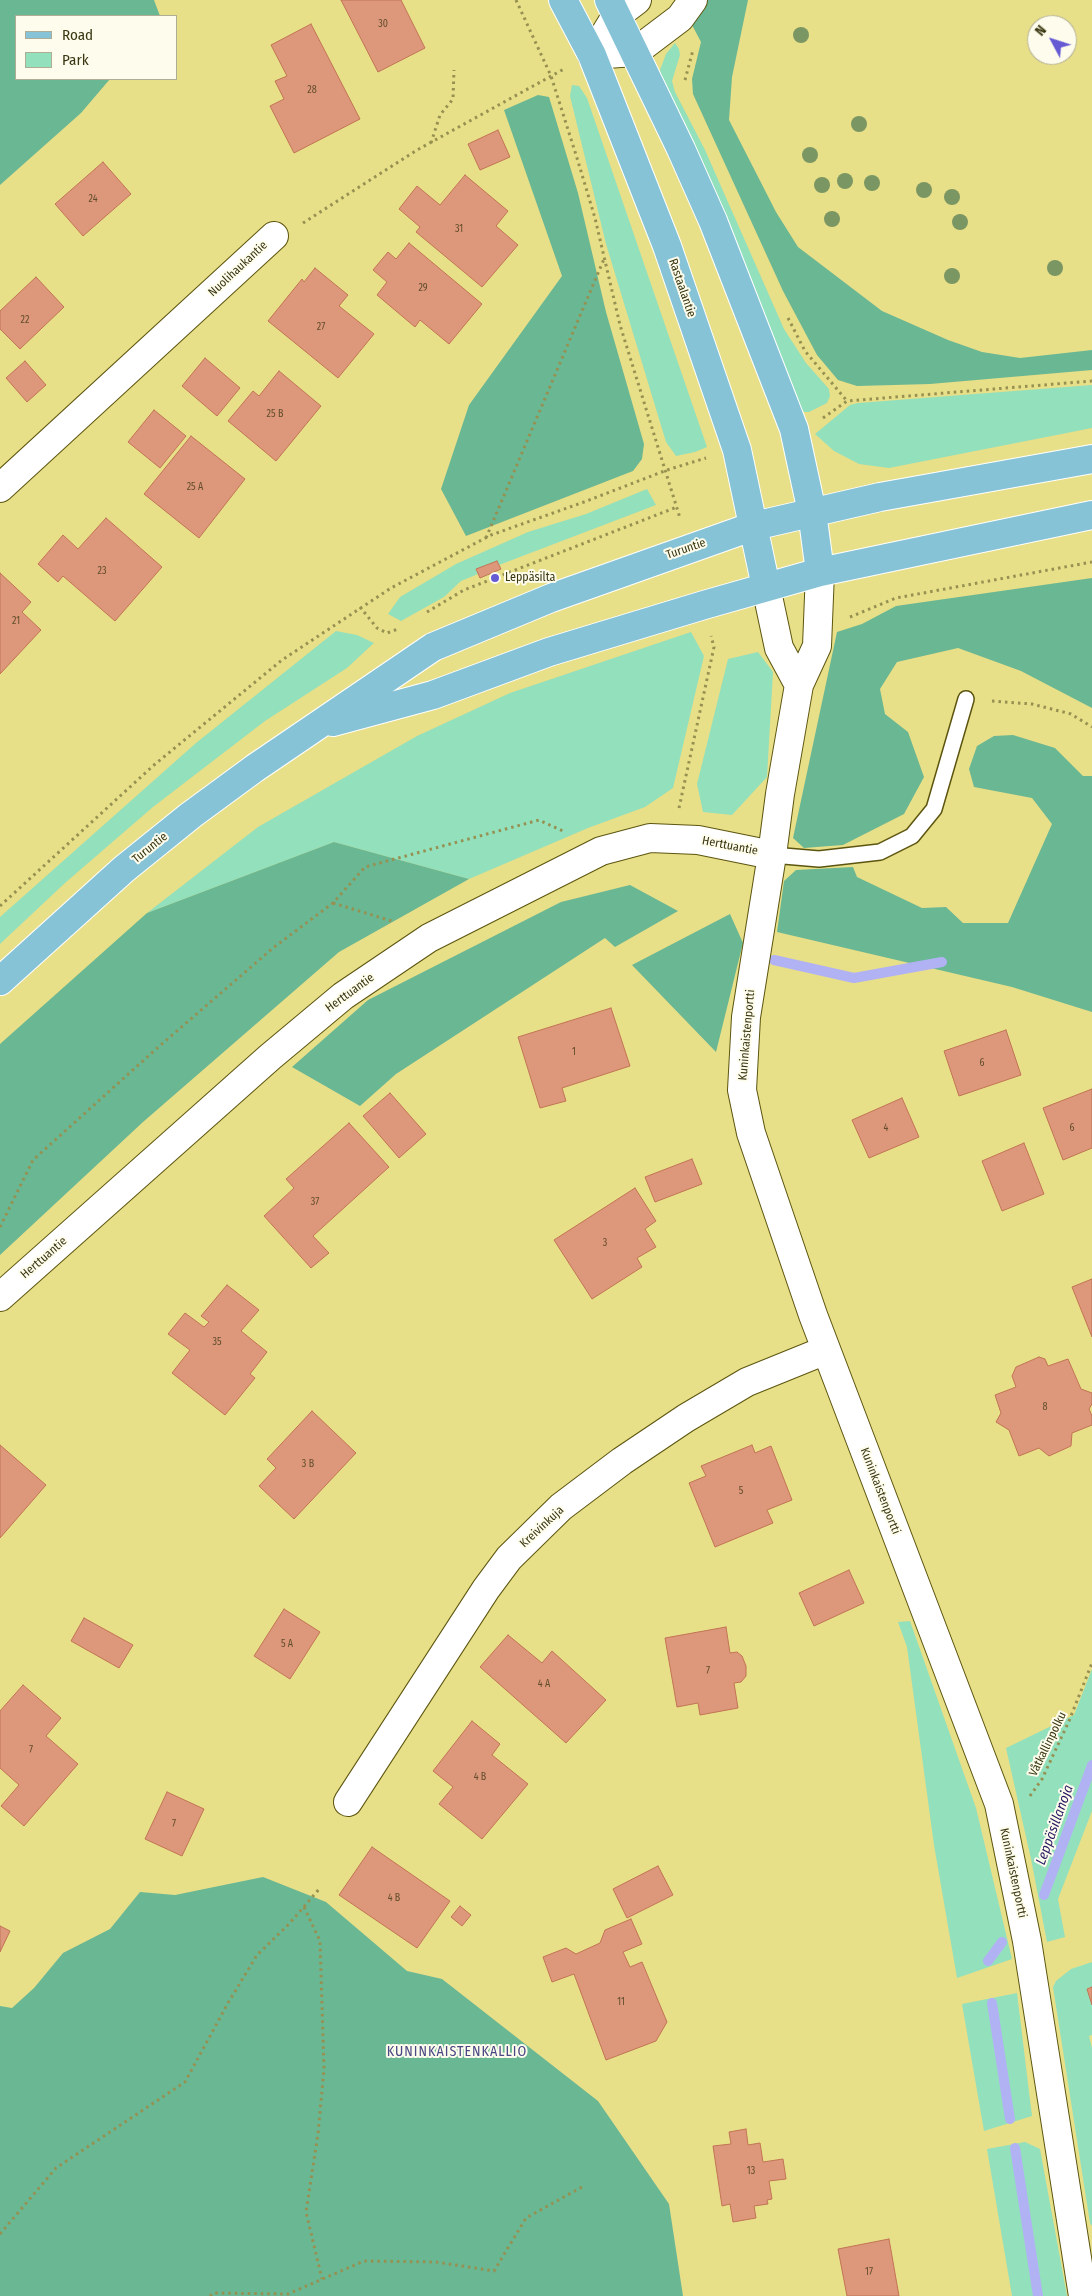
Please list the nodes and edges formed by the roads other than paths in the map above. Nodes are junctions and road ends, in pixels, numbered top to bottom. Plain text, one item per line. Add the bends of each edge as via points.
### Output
1 (563, 0) edge
2 (693, 0) edge
3 (621, 5) edge
4 (635, 52) junction
5 (592, 55) junction
6 (274, 236) road end
7 (1092, 459) edge
8 (0, 488) edge
9 (812, 512) junction
10 (1092, 515) edge
11 (754, 526) junction
12 (820, 572) junction
13 (766, 587) junction
14 (799, 685) junction
15 (966, 699) road end
16 (312, 728) junction
17 (772, 855) junction
18 (0, 981) edge
19 (0, 1297) edge
20 (826, 1350) junction
21 (348, 1802) dead end
22 (1085, 2256) edge
23 (1083, 2296) edge

1 - 5 main road, Rastaalantie
2 - 4 street via 680,18
3 - 4 main road
3 - 5 street
4 - 5 street
4 - 9 main road via 713,220 794,428
5 - 11 main road, Rastaalantie via 667,246 737,450
6 - 8 street, Nuolihaukantie
7 - 9 main road, Turuntie
9 - 11 main road, Turuntie
9 - 12 main road
10 - 12 main road, Turuntie
11 - 13 main road, Rastaalantie
11 - 16 main road, Turuntie via 552,598 433,646
12 - 13 main road, Turuntie
12 - 14 street, Kuninkaistenportti via 817,646
13 - 14 street via 779,648
13 - 16 main road, Turuntie via 550,652 433,695
14 - 17 street, Kuninkaistenportti
15 - 17 lane via 934,809 912,836 880,852 819,858
16 - 18 main road, Turuntie via 191,815 124,869
17 - 19 street, Herttuantie via 698,840 650,838 601,851 429,938 336,1002 270,1057
17 - 20 street, Kuninkaistenportti via 746,1017 742,1090 754,1142
20 - 21 street, Kreivinkuja via 747,1382 686,1418 622,1461 555,1514 509,1558 480,1596
20 - 22 street, Kuninkaistenportti via 999,1804
22 - 23 street, Kuninkaistenportti

